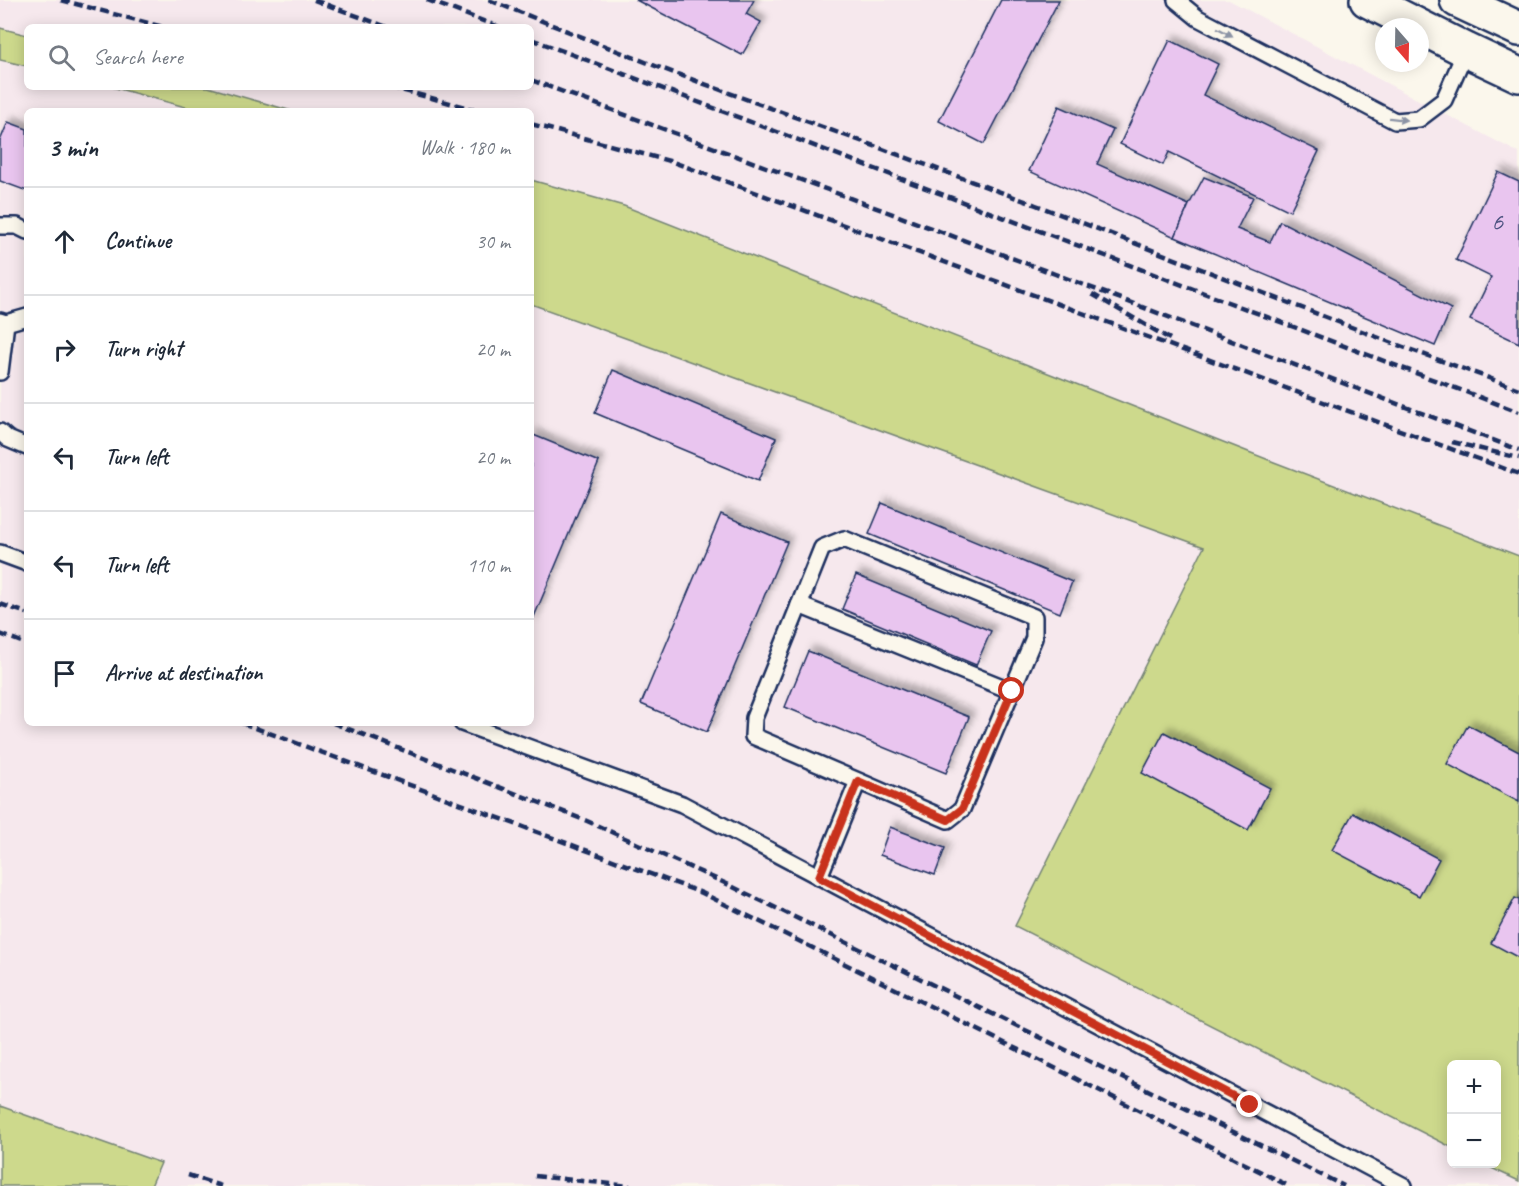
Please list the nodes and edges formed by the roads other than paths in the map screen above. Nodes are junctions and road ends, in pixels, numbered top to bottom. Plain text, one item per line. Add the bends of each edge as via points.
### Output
1 (1176, 0) edge
2 (1367, 0) edge
3 (1457, 0) edge
4 (1519, 30) edge
5 (1466, 50) junction
6 (1519, 75) edge
7 (0, 226) edge
8 (24, 230) edge
9 (24, 318) edge
10 (3, 322) edge
11 (0, 372) edge
12 (0, 432) edge
13 (24, 446) edge
14 (0, 553) edge
15 (24, 561) edge
16 (800, 605) junction
17 (1012, 691) junction
18 (470, 726) edge
19 (858, 781) junction
20 (819, 877) junction
21 (1404, 1186) edge

1 -> 5 lane via 1198,18 1395,121 1419,119 1444,99
2 - 5 main road
3 - 4 main road
5 - 6 main road
7 - 8 lane
9 - 10 lane
10 - 11 lane
12 - 13 lane
14 - 15 lane
16 - 17 lane
16 - 17 lane via 822,548 844,539 1034,617 1034,638
16 - 19 lane via 754,718 753,736
17 - 19 lane via 962,809 948,820
18 - 20 lane via 682,804
19 - 20 lane
20 - 21 lane

